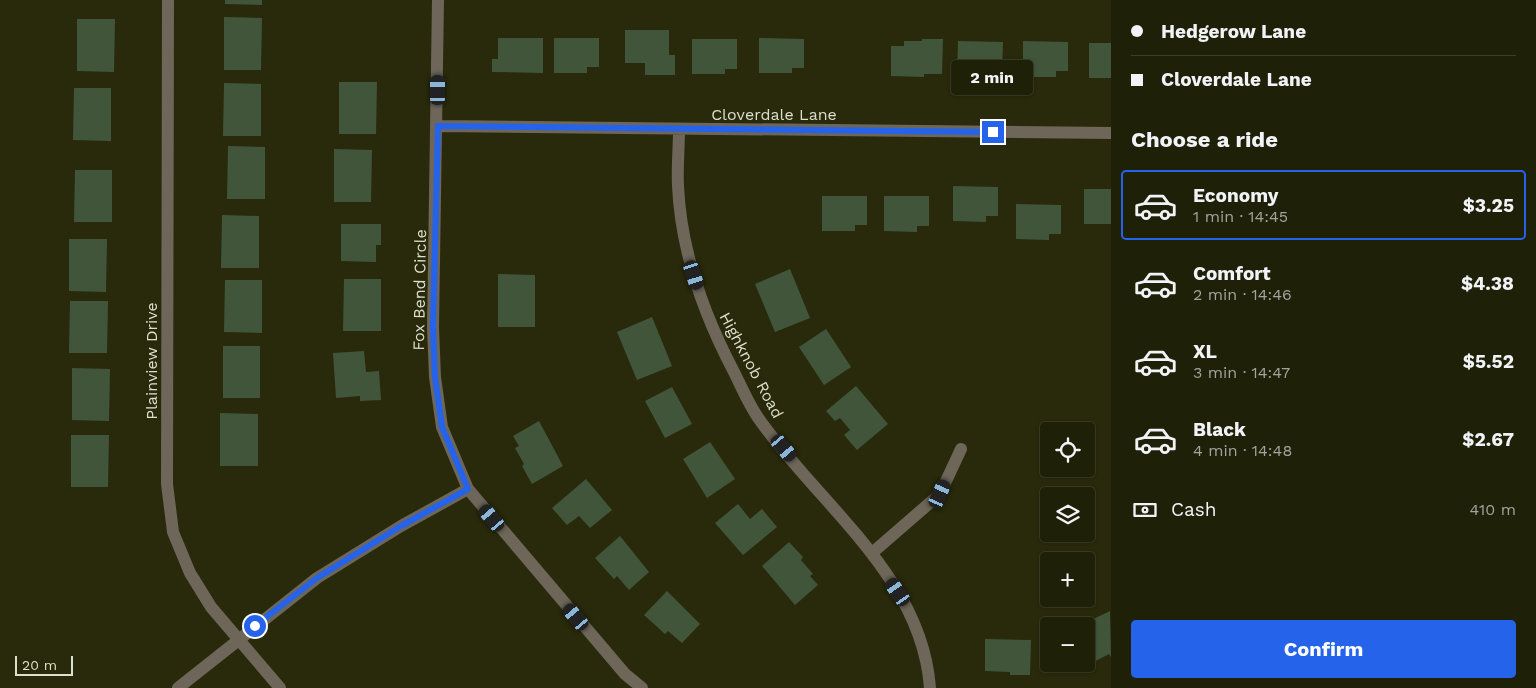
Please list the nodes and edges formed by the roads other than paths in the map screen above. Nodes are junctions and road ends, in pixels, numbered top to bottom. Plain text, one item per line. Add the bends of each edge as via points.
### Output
1 (168, 0) edge
2 (438, 0) edge
3 (438, 126) junction
4 (679, 130) junction
5 (1111, 133) edge
6 (961, 449) dead end
7 (468, 489) junction
8 (872, 553) junction
9 (239, 639) junction
10 (178, 688) edge
11 (280, 688) edge
12 (642, 688) edge
13 (930, 688) edge

1 - 9 street, Plainview Drive via 167,484 173,532 190,573 211,607
2 - 3 street, Fox Bend Circle
3 - 4 street, Cloverdale Lane
3 - 7 street, Fox Bend Circle via 433,327 435,377 442,427
4 - 5 street, Cloverdale Lane
4 - 8 street, Highknob Road via 678,186 682,223 688,256 712,330 759,418
6 - 8 street via 940,494
7 - 9 street via 317,578
7 - 12 street, Fox Bend Circle via 624,674
8 - 13 street, Highknob Road via 898,592 917,631 929,672
9 - 10 street
9 - 11 street, Plainview Drive

